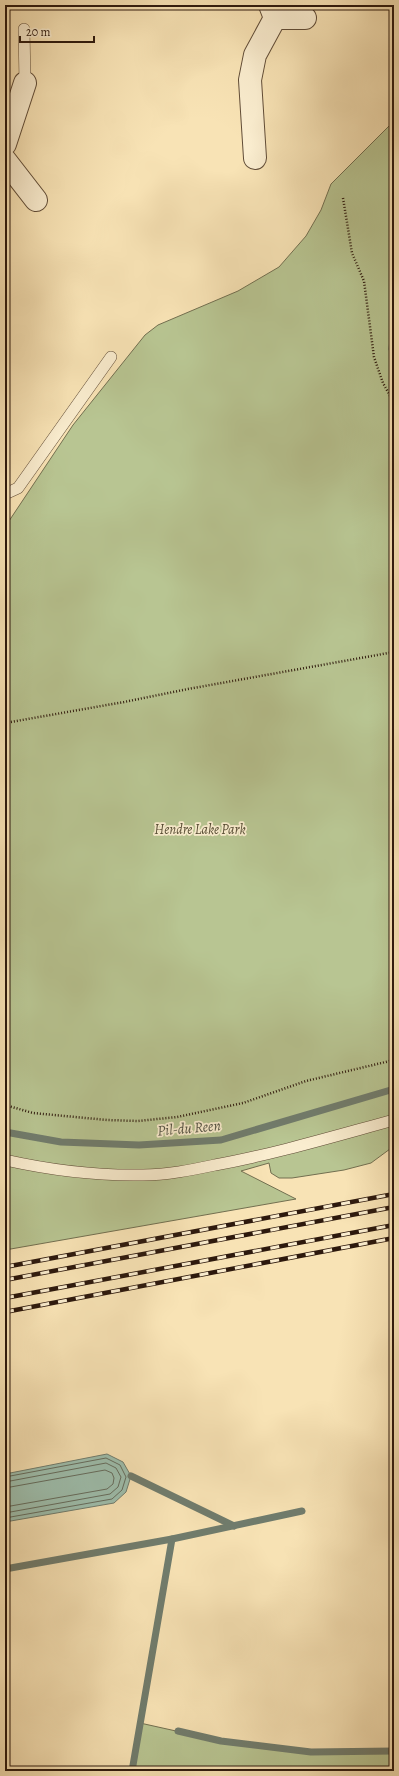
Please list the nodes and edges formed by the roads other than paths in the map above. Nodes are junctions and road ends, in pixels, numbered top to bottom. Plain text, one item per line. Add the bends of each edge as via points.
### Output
1 (272, 11) edge
2 (305, 18) dead end
3 (24, 29) dead end
4 (24, 83) joint
5 (5, 144) edge
6 (255, 158) dead end
7 (5, 160) edge
8 (36, 200) dead end
9 (111, 357) dead end
10 (5, 494) edge
11 (394, 1120) edge
12 (5, 1160) edge

1 - 2 street
1 - 6 street via 255,55 250,80
3 - 4 lane
4 - 5 street
7 - 8 street
9 - 10 lane via 18,488
11 - 12 lane via 274,1152 177,1172 144,1175 84,1174

